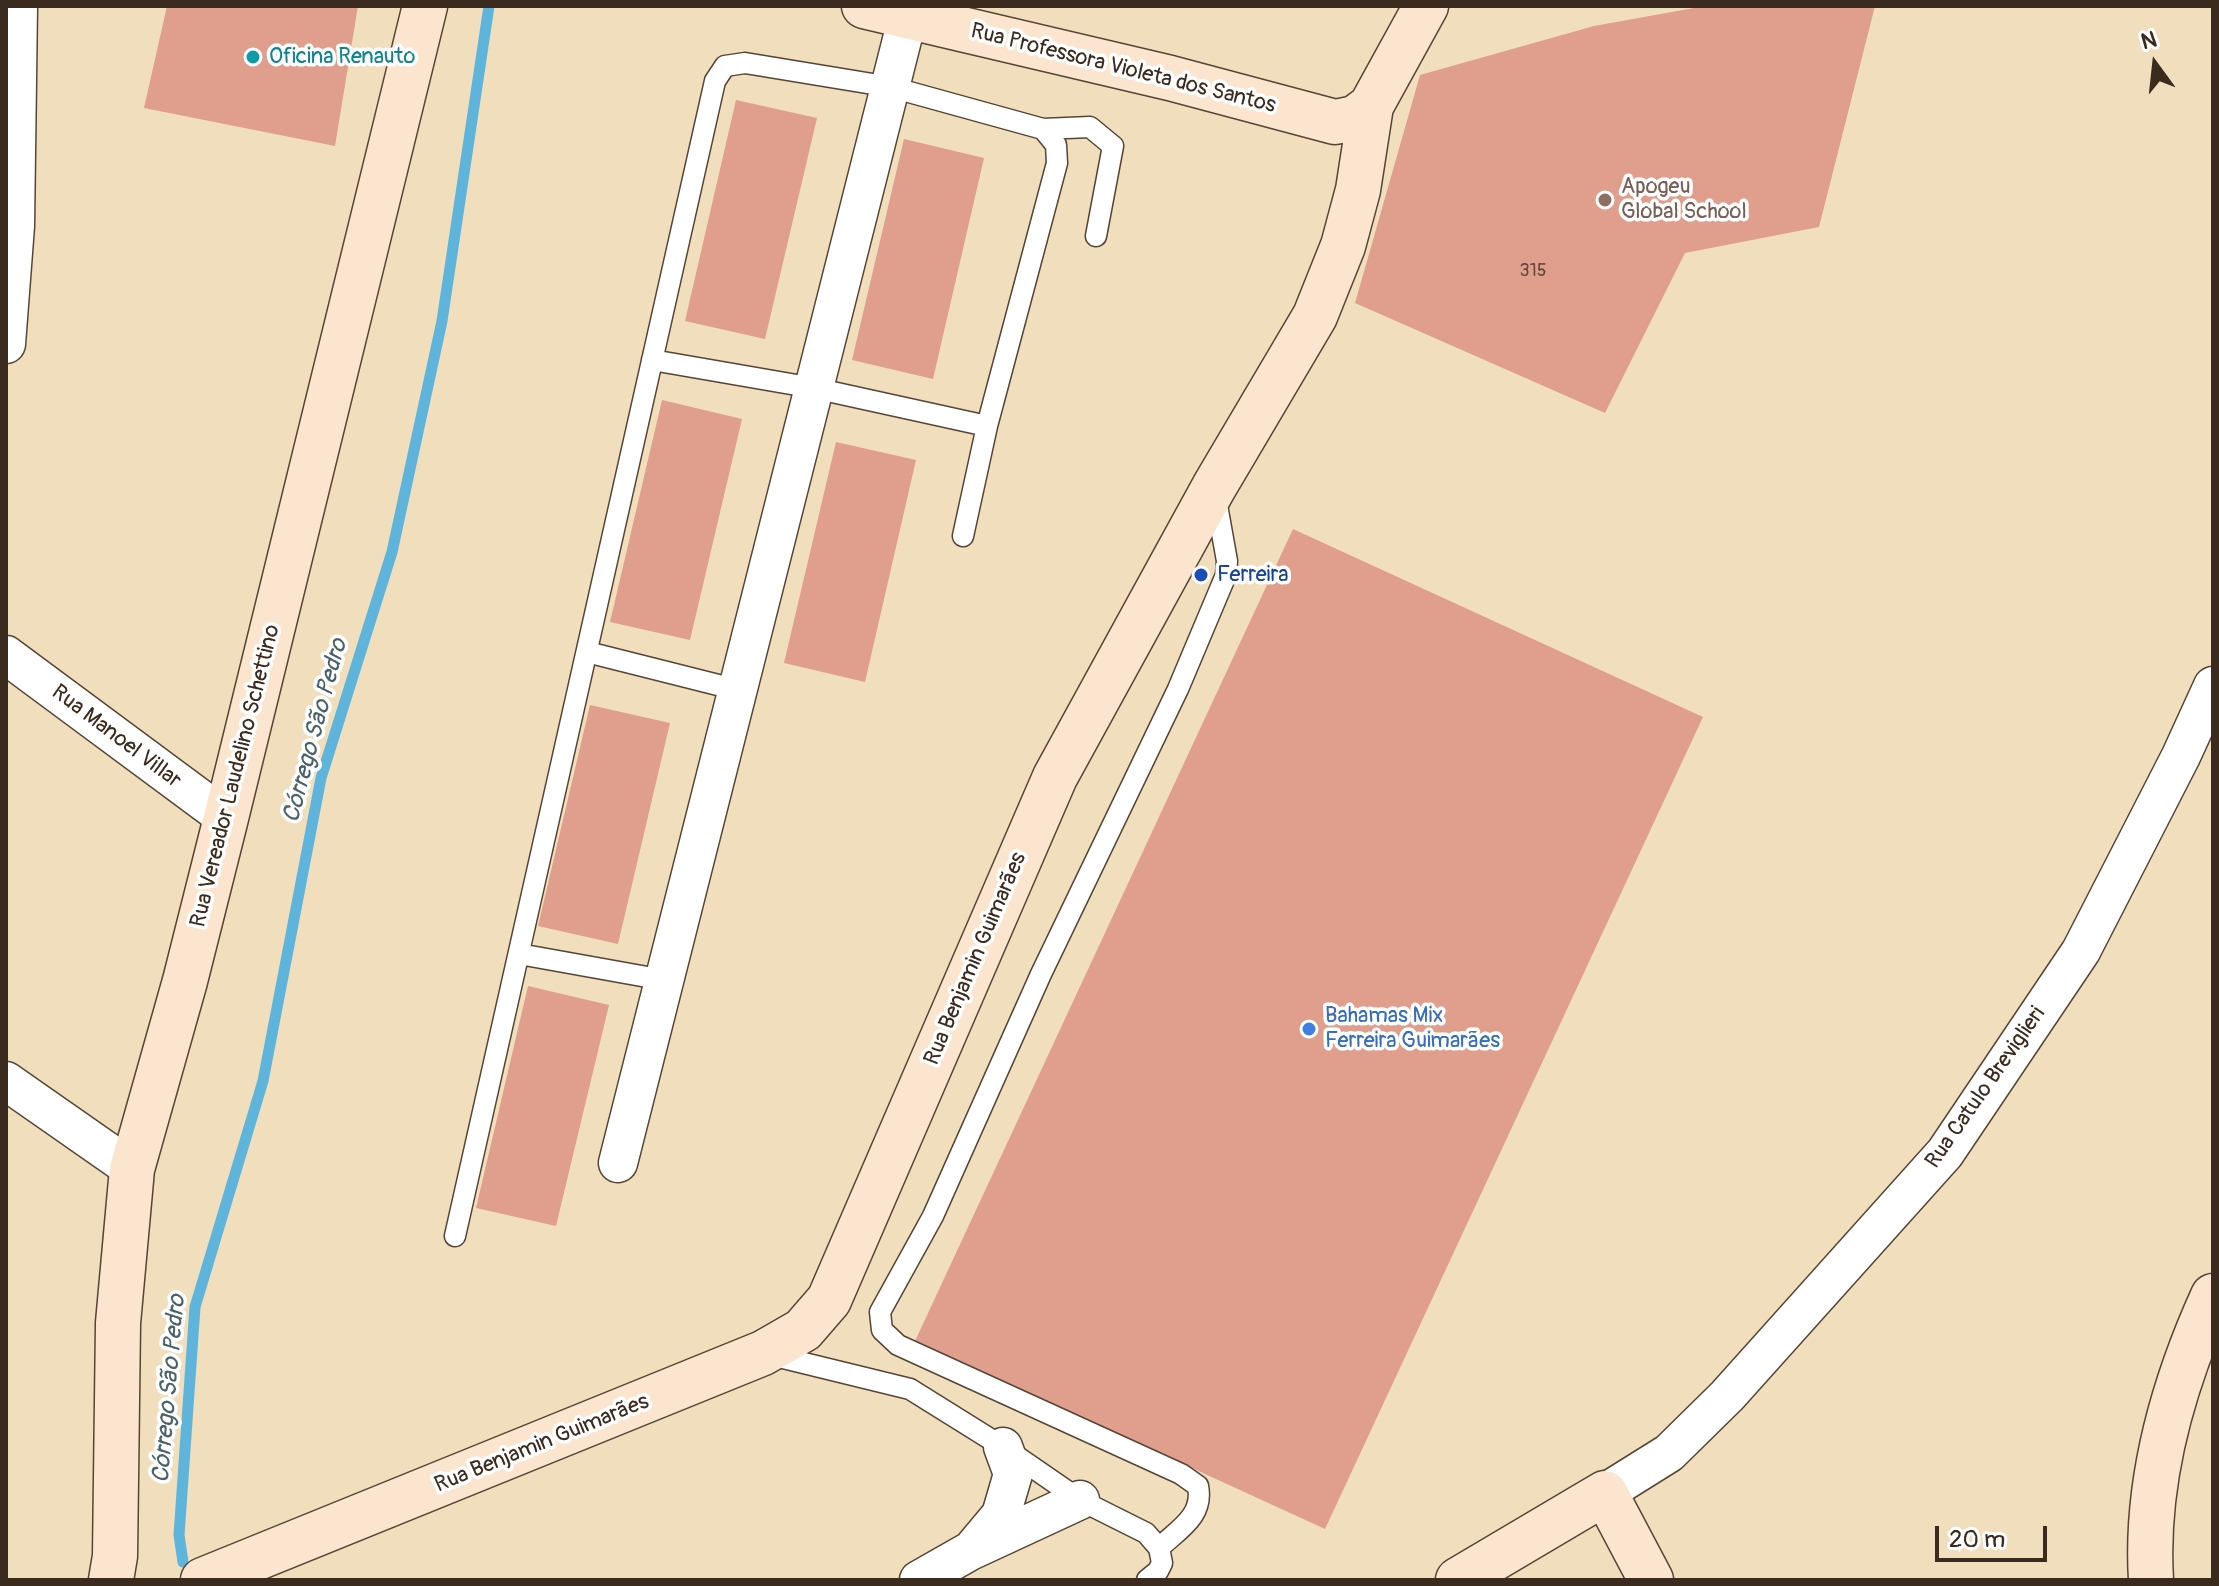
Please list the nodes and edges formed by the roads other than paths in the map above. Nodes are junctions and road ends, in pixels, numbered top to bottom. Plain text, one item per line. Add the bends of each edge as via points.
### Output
1 (18, 6) edge
2 (425, 6) edge
3 (864, 6) edge
4 (1426, 6) edge
5 (908, 16) junction
6 (891, 87) junction
7 (1353, 114) junction
8 (1043, 129) junction
9 (11, 223) edge
10 (1096, 236) dead end
11 (6, 344) edge
12 (652, 360) junction
13 (814, 388) junction
14 (987, 426) junction
15 (1214, 487) junction
16 (963, 536) dead end
17 (587, 652) junction
18 (6, 655) edge
19 (2213, 686) edge
20 (738, 690) junction
21 (226, 818) junction
22 (519, 954) junction
23 (664, 980) junction
24 (6, 1081) edge
25 (618, 1163) dead end
26 (132, 1169) junction
27 (455, 1236) dead end
28 (2213, 1296) edge
29 (763, 1353) junction
30 (1003, 1447) junction
31 (1605, 1493) junction
32 (1080, 1500) junction
33 (1159, 1548) junction
34 (970, 1551) junction
35 (120, 1572) edge
36 (223, 1572) edge
37 (919, 1580) edge
38 (1147, 1580) edge
39 (1458, 1580) edge
40 (1651, 1580) edge
41 (2151, 1580) edge

1 - 9 street
2 - 21 street, Rua Vereador Laudelino Schettino
3 - 5 street, Rua Professora Violeta dos Santos
4 - 7 street, Rua Benjamin Guimarães
5 - 6 street
5 - 7 street, Rua Professora Violeta dos Santos via 1170,78
6 - 8 lane
6 - 12 lane via 745,63 725,66 715,81
6 - 13 street
7 - 15 street, Rua Benjamin Guimarães via 1359,176 1343,246 1315,316
8 - 10 lane via 1090,127 1113,146
8 - 14 lane via 1056,145 1057,163
9 - 11 street
12 - 13 lane
12 - 17 lane
13 - 14 lane
13 - 20 street
14 - 16 lane
15 - 29 street, Rua Benjamin Guimarães via 1055,777 829,1300 803,1330
15 - 33 lane via 1226,575 933,1216 880,1312 882,1330 898,1345 1198,1486 1201,1500 1195,1514
17 - 20 lane
17 - 22 lane
18 - 21 street, Rua Manoel Villar
19 - 31 street, Rua Catulo Breviglieri via 2081,951 1945,1153 1727,1396 1669,1453
20 - 23 street
21 - 26 street, Rua Vereador Laudelino Schettino
22 - 23 lane
22 - 27 lane
23 - 25 street
24 - 26 street
26 - 35 street, Rua Vereador Laudelino Schettino via 118,1323
28 - 41 street via 2164,1430
29 - 30 lane via 910,1389
29 - 36 street, Rua Benjamin Guimarães
30 - 32 lane
30 - 34 street via 1013,1474 1001,1515
31 - 39 street
31 - 40 street
32 - 33 lane via 1146,1533
32 - 34 street
33 - 38 lane via 1162,1563
34 - 37 street

